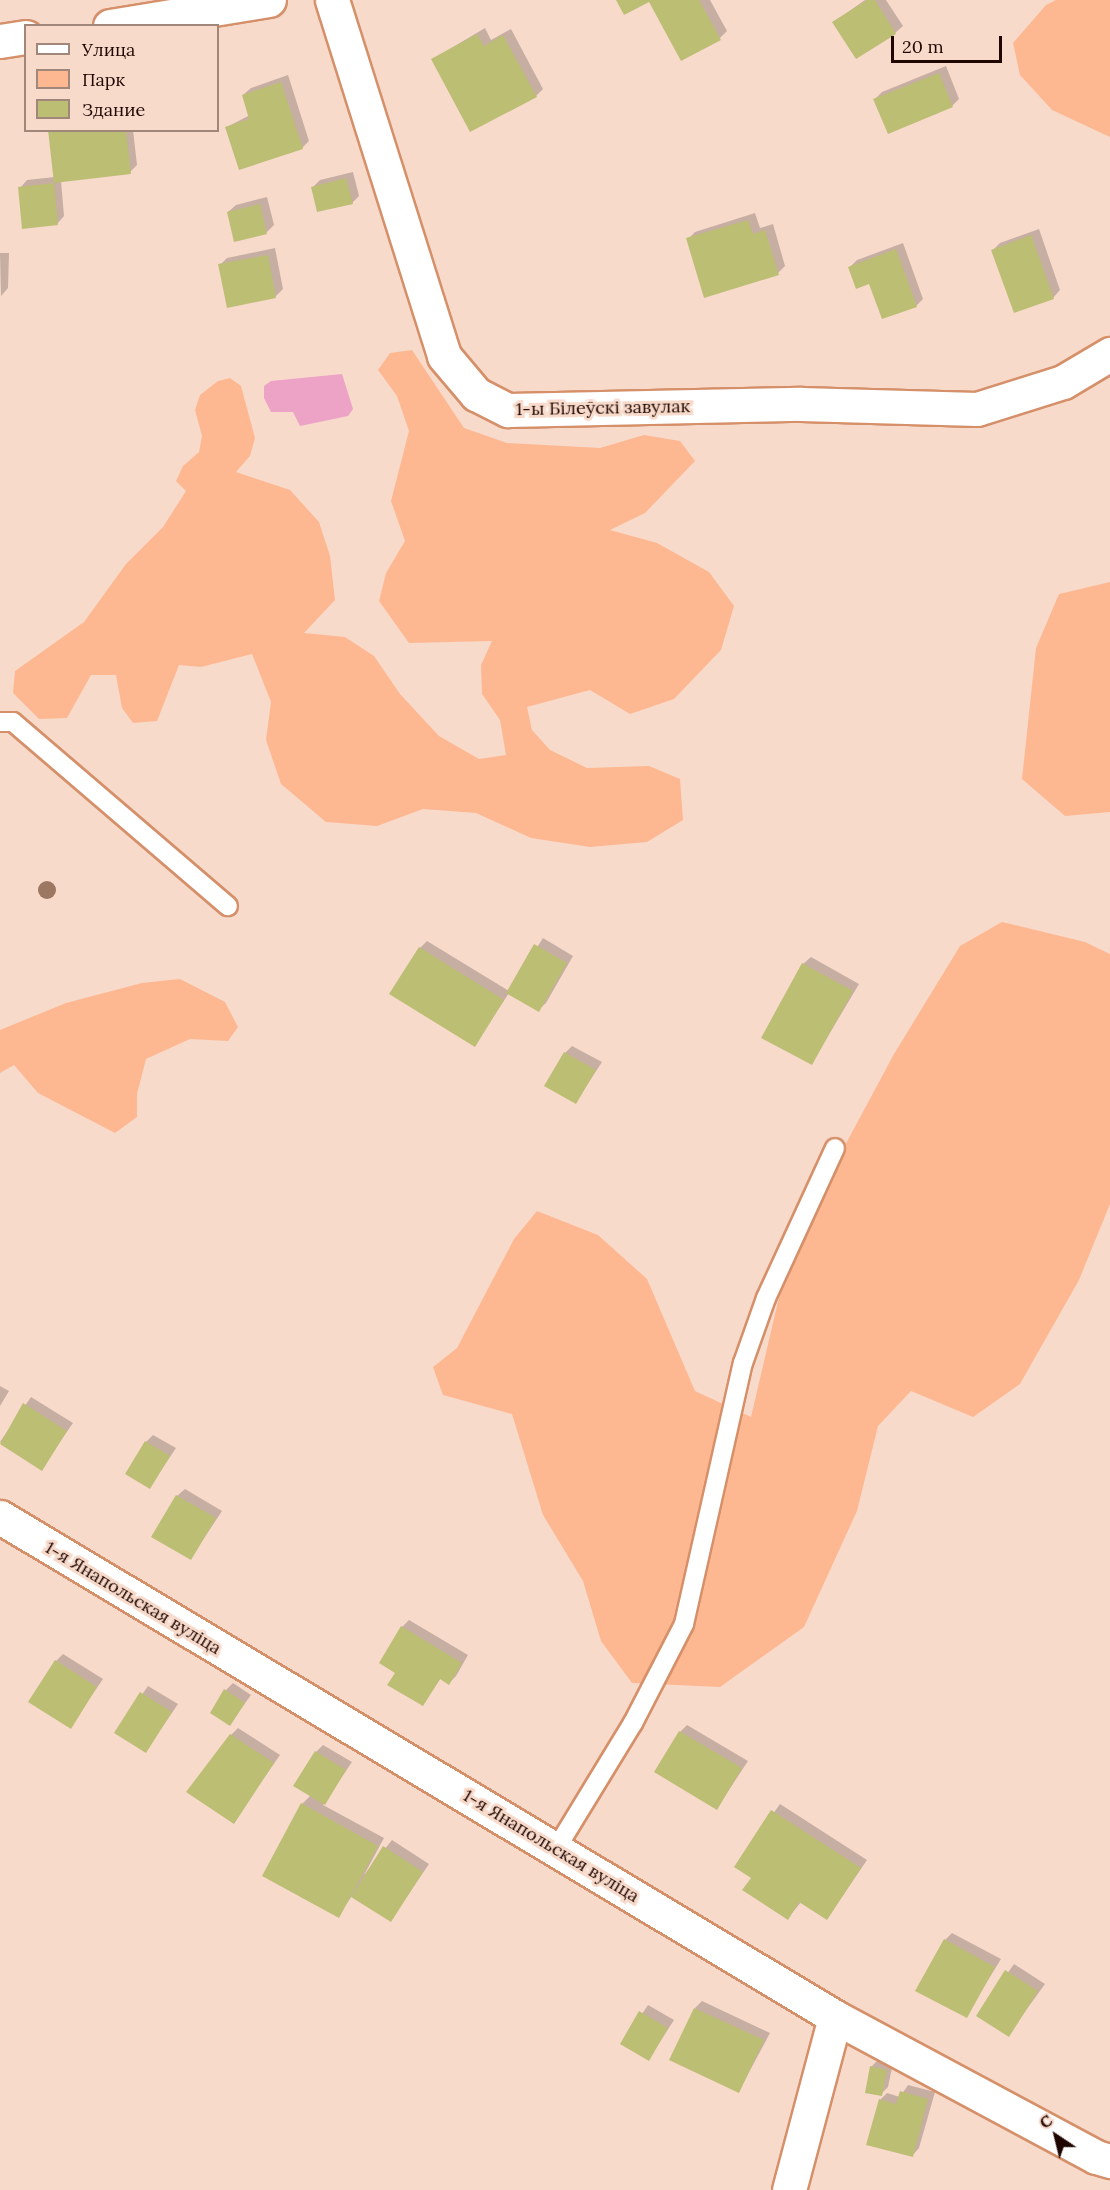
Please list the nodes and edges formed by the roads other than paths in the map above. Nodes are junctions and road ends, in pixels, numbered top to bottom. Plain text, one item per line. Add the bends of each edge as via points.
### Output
1 (269, 0) edge
2 (332, 0) edge
3 (122, 24) edge
4 (24, 37) edge
5 (0, 41) edge
6 (1110, 354) edge
7 (0, 722) edge
8 (228, 906) dead end
9 (835, 1148) dead end
10 (0, 1517) edge
11 (556, 1849) junction
12 (835, 2017) junction
13 (1110, 2160) edge
14 (789, 2190) edge

1 - 3 street
2 - 6 street, 1-ы Білеўскі завулак via 444,356 476,394 508,410 801,404 977,409 1063,382
4 - 5 street
7 - 8 lane via 13,722
9 - 11 lane via 766,1298 743,1363 684,1624 633,1724
10 - 11 street, 1-я Янапольская вуліца
11 - 12 street, 1-я Янапольская вуліца
12 - 13 street, 1-я Янапольская вуліца via 1096,2157
12 - 14 street

